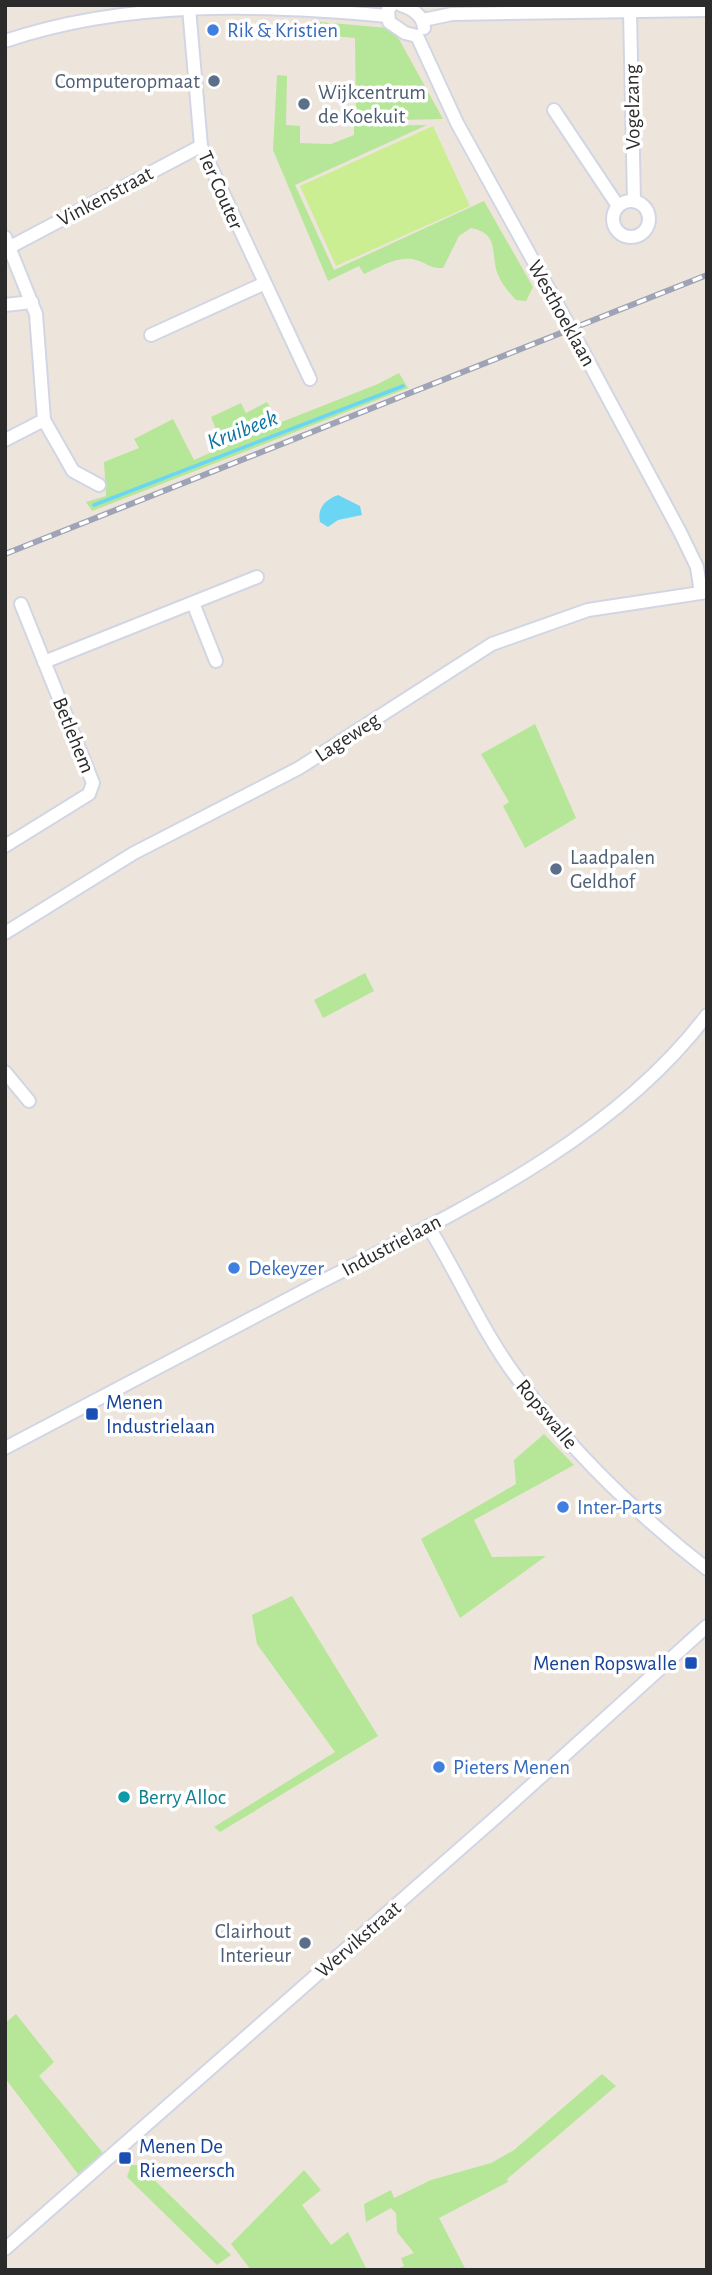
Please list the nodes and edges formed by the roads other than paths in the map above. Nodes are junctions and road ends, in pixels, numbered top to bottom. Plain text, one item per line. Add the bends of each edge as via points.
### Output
1 (401, 5) edge
2 (189, 8) junction
3 (549, 10) edge
4 (707, 10) edge
5 (389, 11) edge
6 (630, 12) junction
7 (423, 20) junction
8 (417, 36) junction
9 (5, 41) edge
10 (554, 110) dead end
11 (201, 146) junction
12 (634, 201) junction
13 (618, 206) junction
14 (8, 242) edge
15 (263, 284) junction
16 (32, 302) junction
17 (5, 305) edge
18 (151, 335) dead end
19 (310, 379) dead end
20 (44, 420) junction
21 (5, 440) edge
22 (99, 485) dead end
23 (257, 577) dead end
24 (704, 593) edge
25 (192, 603) junction
26 (22, 604) dead end
27 (216, 661) dead end
28 (44, 662) junction
29 (5, 846) edge
30 (5, 933) edge
31 (707, 1015) edge
32 (5, 1072) edge
33 (29, 1101) dead end
34 (428, 1226) junction
35 (5, 1448) edge
36 (707, 1569) edge
37 (707, 1626) edge
38 (5, 2249) edge

1 - 7 street
2 - 5 street
2 - 9 street via 119,13
2 - 11 street, Ter Couter
3 - 6 street
3 - 7 street via 452,14
4 - 6 street
5 - 8 street via 393,26
6 - 12 street, Vogelzang
7 - 8 street via 425,28
8 - 24 street, Westhoeklaan, bridge via 457,123 681,532
10 - 13 street, Vogelzang
11 - 14 street, Vinkenstraat
11 - 15 street, Ter Couter
12 - 13 street
12 - 13 street, Vogelzang via 649,216 647,228 636,237 623,236 614,227
14 - 16 street
15 - 18 street
15 - 19 street, Ter Couter
16 - 17 street
16 - 20 street via 39,330
20 - 21 street
20 - 22 street via 73,471
23 - 25 street
24 - 30 street, Lageweg via 589,610 483,648 299,768 134,853
25 - 27 street
25 - 28 street
26 - 28 street, Betlehem
28 - 29 street, Betlehem via 93,783 89,794
31 - 34 street, Industrielaan via 679,1048 601,1121 536,1165
32 - 33 street
34 - 35 street, Industrielaan
34 - 36 street, Ropswalle via 513,1372 561,1433 614,1490
37 - 38 street, Wervikstraat

